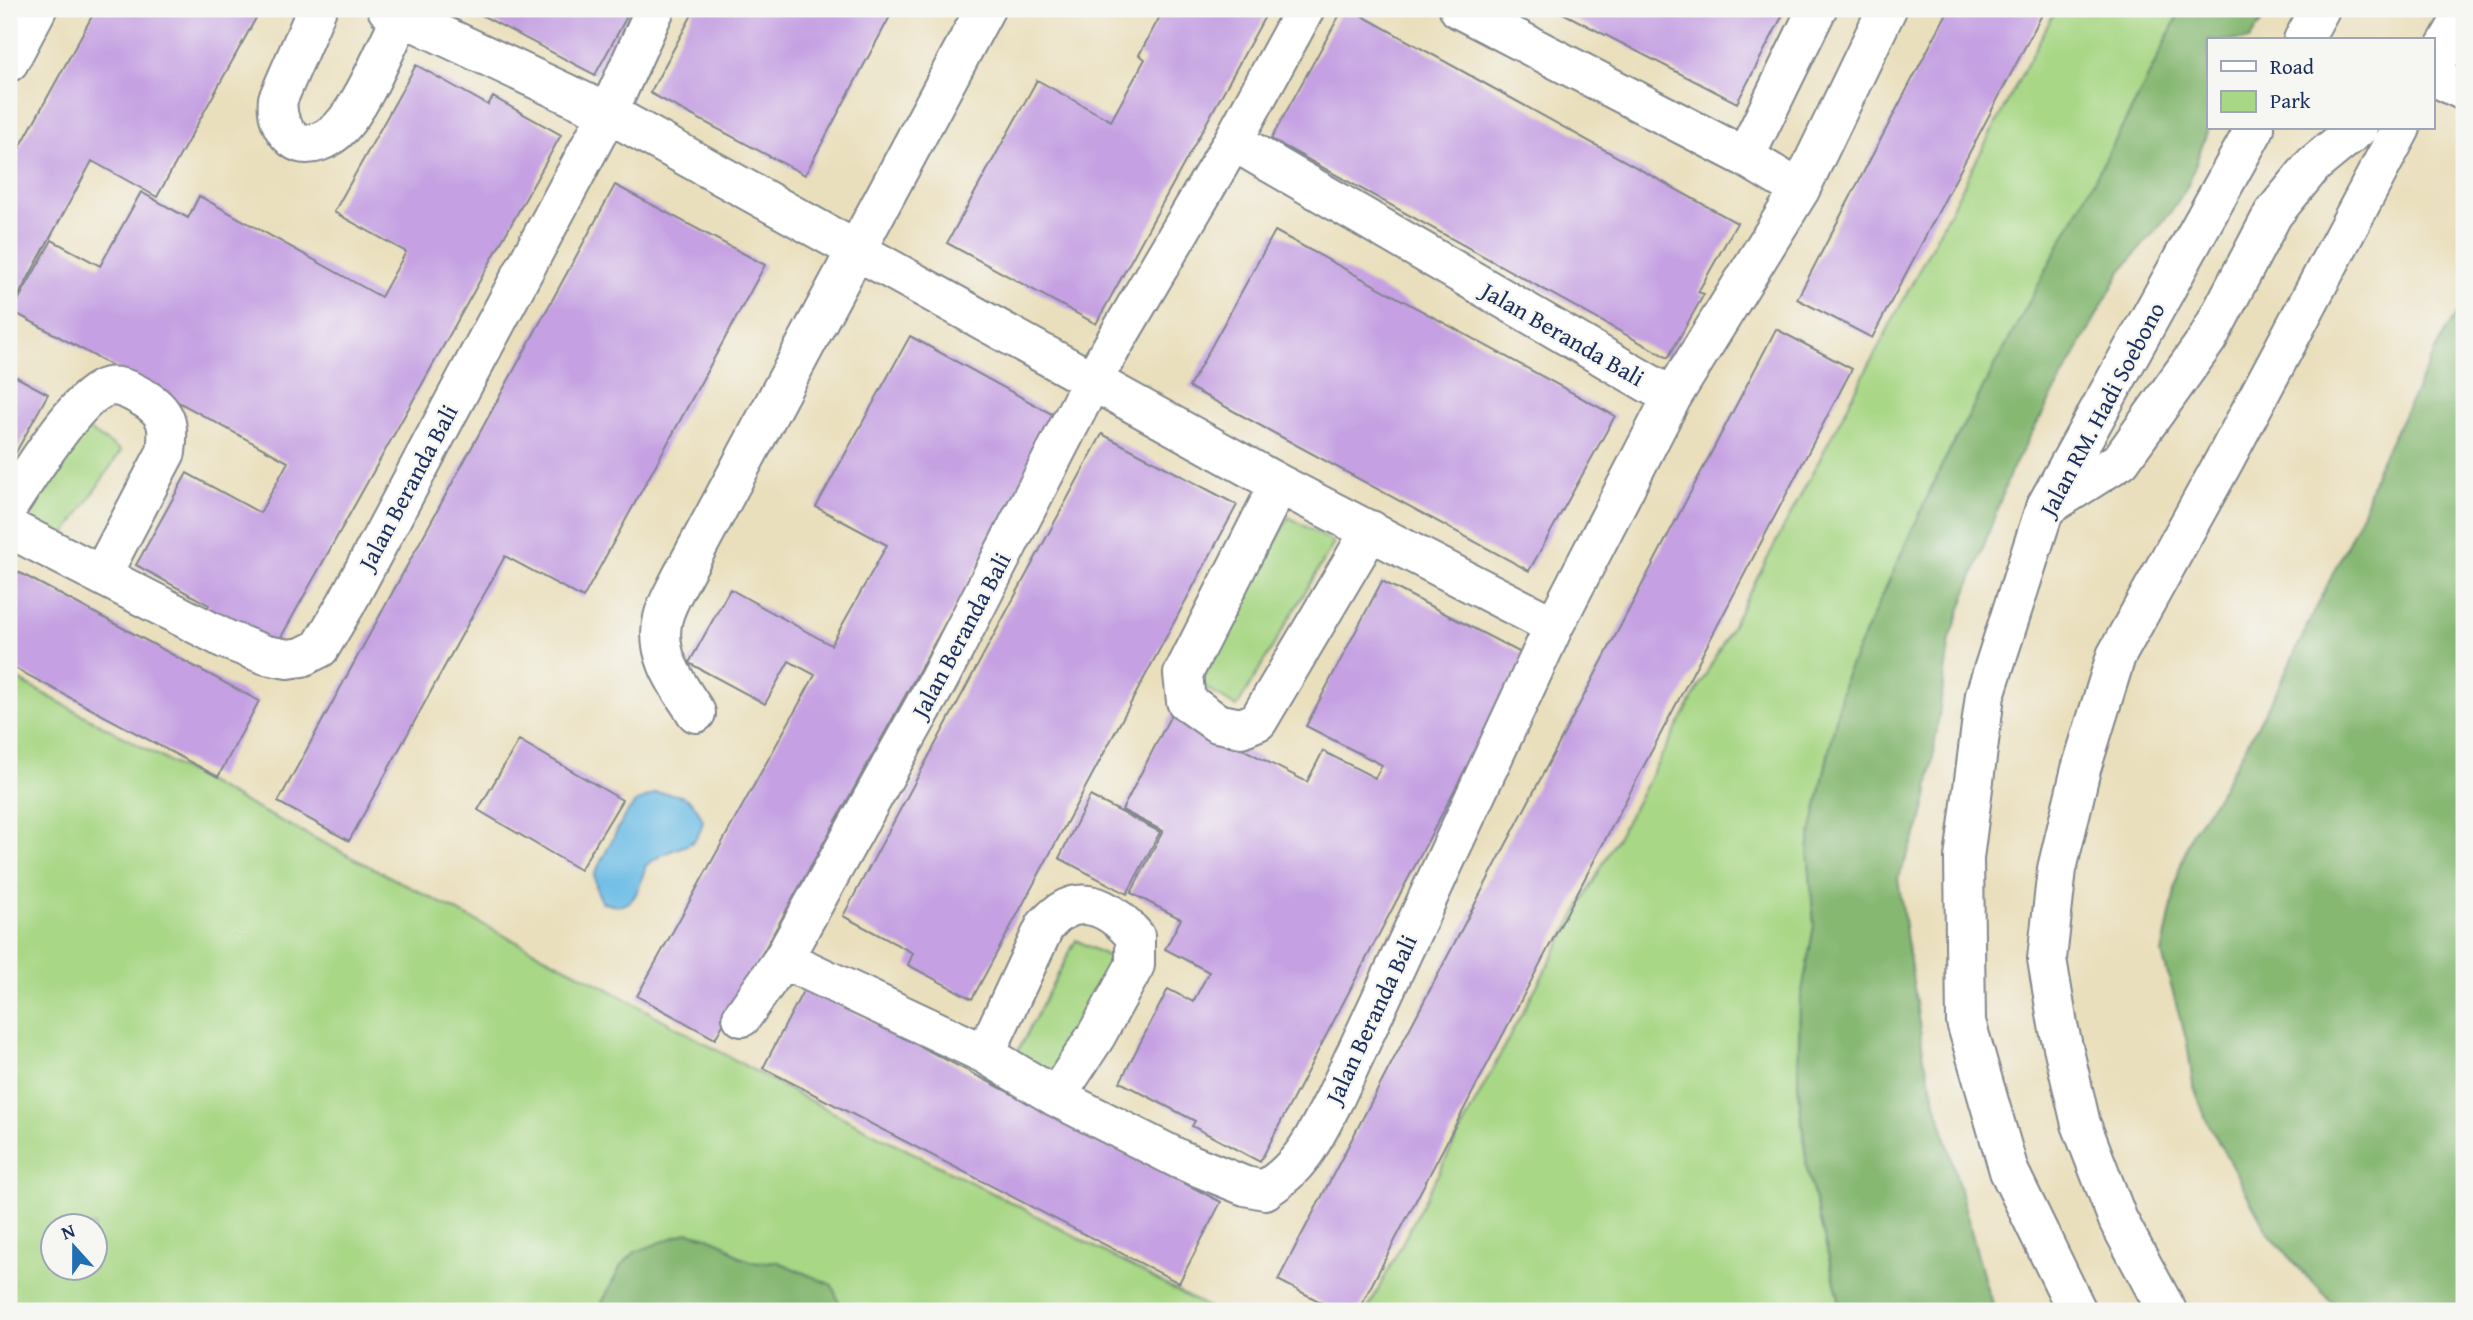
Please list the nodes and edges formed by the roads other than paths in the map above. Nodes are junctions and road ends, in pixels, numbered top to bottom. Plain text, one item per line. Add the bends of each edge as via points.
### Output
1 (37, 9) edge
2 (317, 9) edge
3 (655, 9) edge
4 (985, 9) edge
5 (1305, 9) edge
6 (1460, 9) edge
7 (1817, 9) edge
8 (1887, 9) edge
9 (2320, 9) edge
10 (394, 12) edge
11 (2464, 15) edge
12 (2304, 38) edge
13 (9, 62) edge
14 (2434, 66) edge
15 (2434, 76) edge
16 (2464, 91) edge
17 (608, 113) junction
18 (2254, 130) edge
19 (2356, 130) edge
20 (2400, 130) edge
21 (1233, 141) junction
22 (1745, 157) junction
23 (1800, 190) junction
24 (857, 249) junction
25 (1092, 381) junction
26 (1672, 397) junction
27 (1279, 484) junction
28 (9, 505) edge
29 (2045, 508) junction
30 (9, 528) edge
31 (1371, 530) junction
32 (102, 574) junction
33 (1554, 626) junction
34 (696, 713) dead end
35 (783, 959) junction
36 (742, 1017) dead end
37 (985, 1054) junction
38 (1056, 1097) junction
39 (2077, 1311) edge
40 (2167, 1311) edge

1 - 13 street
2 - 10 street via 278,99 281,122 302,144 318,142 342,126 362,95
3 - 17 street, Jalan Beranda Bali
4 - 24 street
5 - 21 street, Jalan Beranda Bali
6 - 22 street
7 - 22 street
8 - 23 street
9 - 12 street
10 - 17 street
11 - 14 street
15 - 16 street
17 - 24 street
17 - 32 street, Jalan Beranda Bali via 320,648 288,659 266,655 227,640
18 - 29 street, Jalan RM. Hadi Soebono
19 - 29 street via 2313,165 2273,214 2208,338 2121,460
20 - 40 street via 2116,656 2081,769 2057,869 2047,959 2081,1124 2118,1220
21 - 25 street, Jalan Beranda Bali
21 - 26 street, Jalan Beranda Bali
22 - 23 street
23 - 26 street
24 - 25 street
24 - 34 street via 663,618 662,648 669,671
25 - 27 street
25 - 35 street, Jalan Beranda Bali via 939,679
26 - 33 street, Jalan Beranda Bali
27 - 31 street
27 - 31 street via 1183,674 1186,701 1217,723 1241,728 1258,721
28 - 32 street via 95,391 110,386 150,402 163,415 169,431 166,452
29 - 39 street, Jalan RM. Hadi Soebono via 1985,695 1965,858 1966,1021 2009,1171
30 - 32 street, Jalan Beranda Bali
31 - 33 street
33 - 38 street, Jalan Beranda Bali via 1335,1098 1309,1149 1286,1176 1265,1190 1245,1186 1181,1160
35 - 36 street, Jalan Beranda Bali
35 - 37 street, Jalan Beranda Bali
37 - 38 street, Jalan Beranda Bali
37 - 38 street via 1045,926 1062,911 1080,905 1101,908 1121,920 1135,936 1135,965

